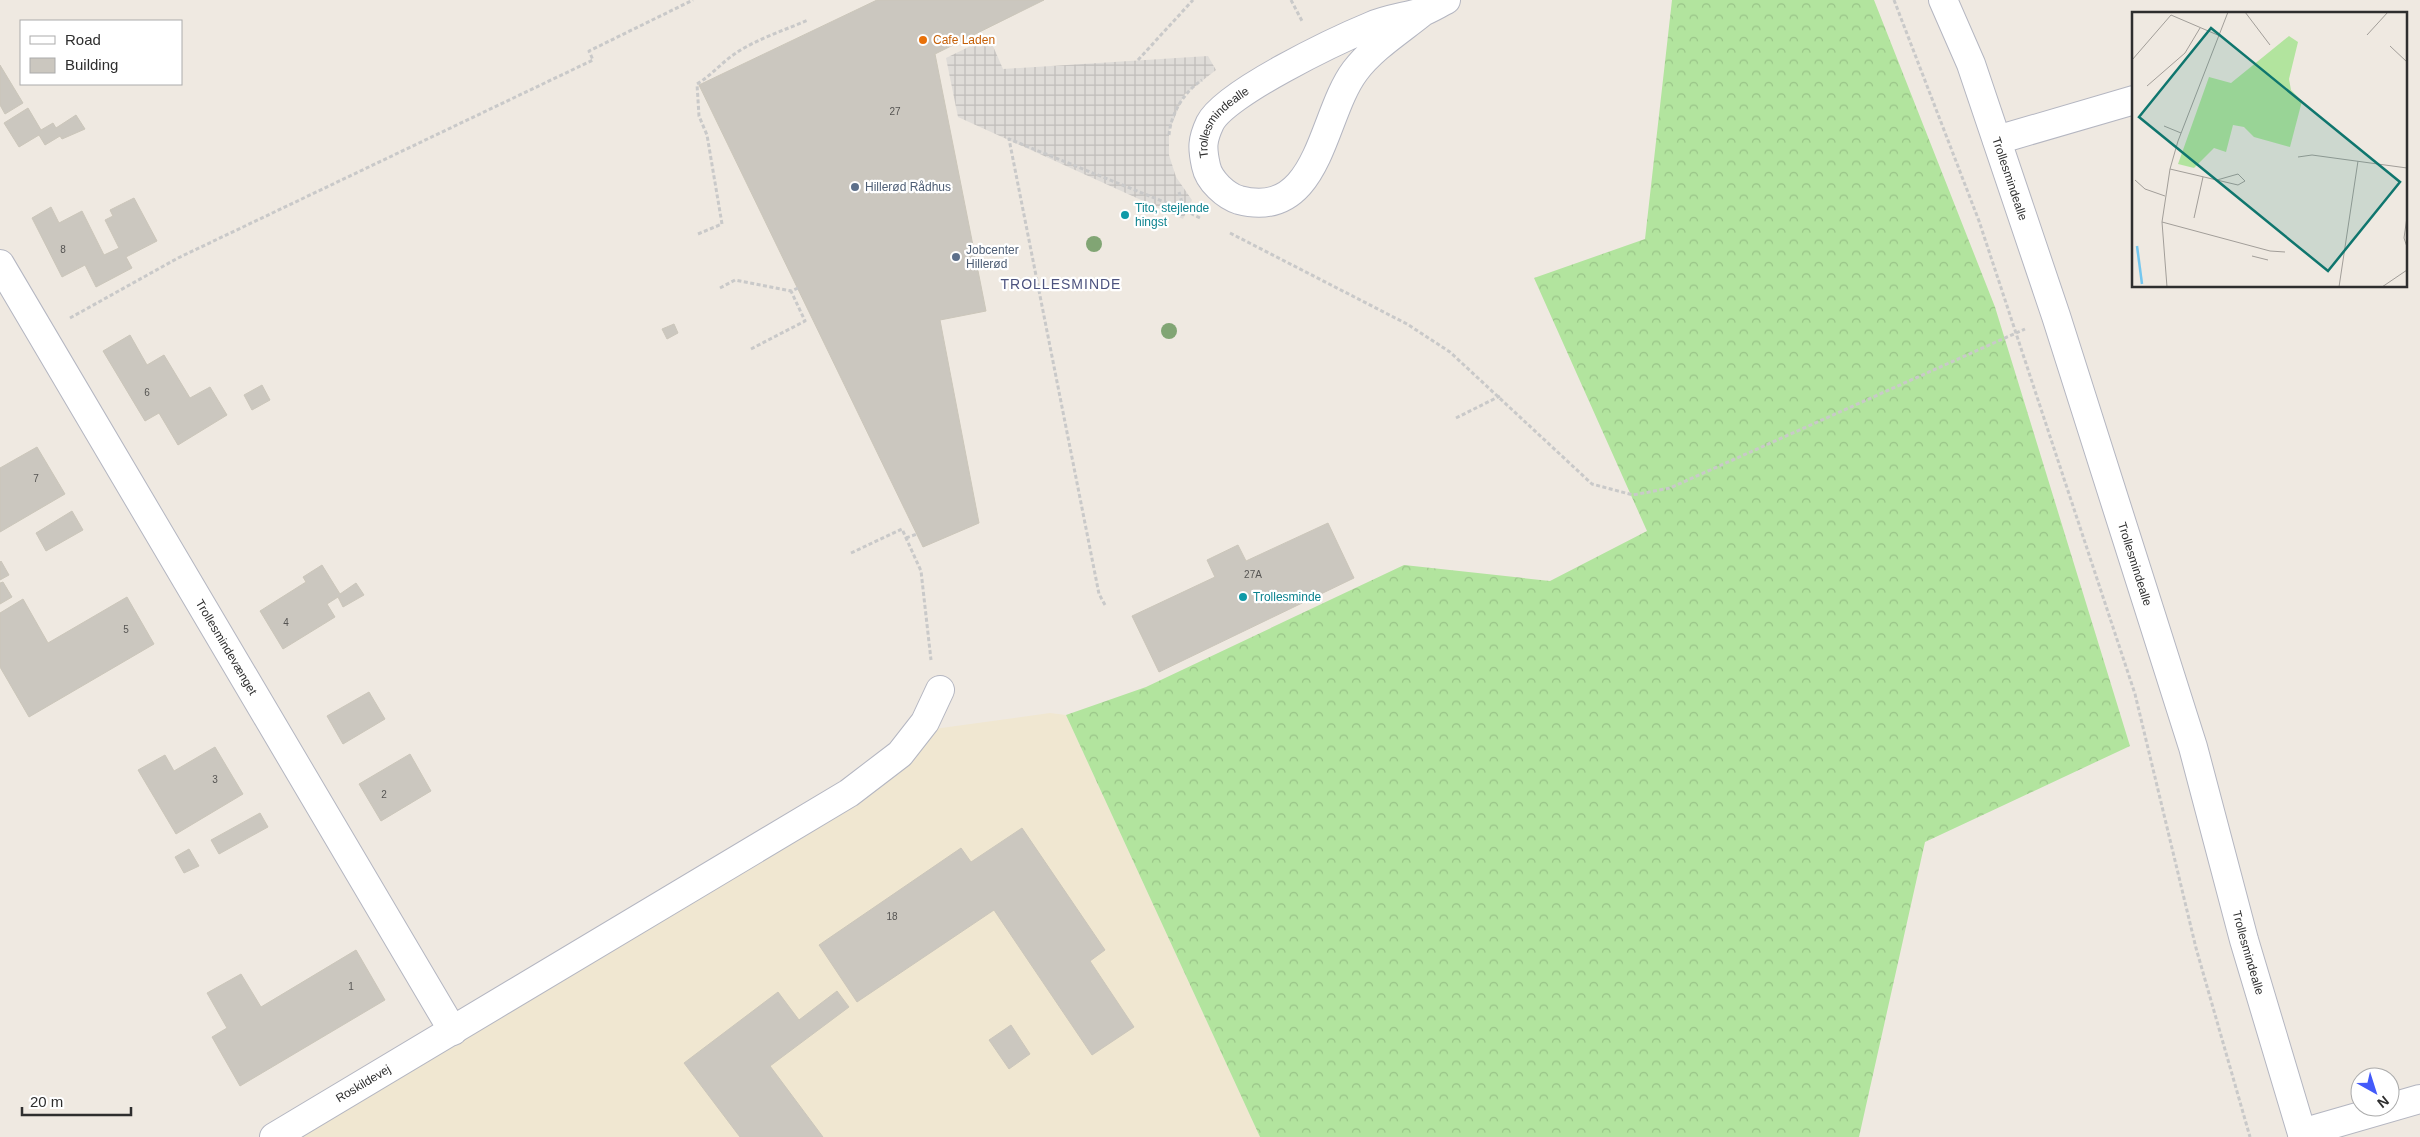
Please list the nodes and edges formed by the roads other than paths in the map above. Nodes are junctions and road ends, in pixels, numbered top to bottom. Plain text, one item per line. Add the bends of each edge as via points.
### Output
1 (1943, 0) edge
2 (1435, 6) edge
3 (2132, 101) edge
4 (1997, 140) junction
5 (0, 264) edge
6 (936, 678) road end
7 (453, 1030) junction
8 (2420, 1099) edge
9 (2302, 1135) edge
10 (274, 1137) edge

1 - 4 street, Trollesmindealle via 1971,64
2 - 2 street, Trollesmindealle via 1367,57 1354,72 1334,110 1312,168 1299,186 1278,199 1253,203 1228,197 1207,172 1202,145 1211,121 1234,97 1372,25
3 - 4 street
4 - 9 street, Trollesmindealle via 2193,747 2244,940
5 - 7 street, Trollesmindevænget
6 - 7 street, Roskildevej via 925,722 900,754 849,793
7 - 10 street, Roskildevej
8 - 9 street

